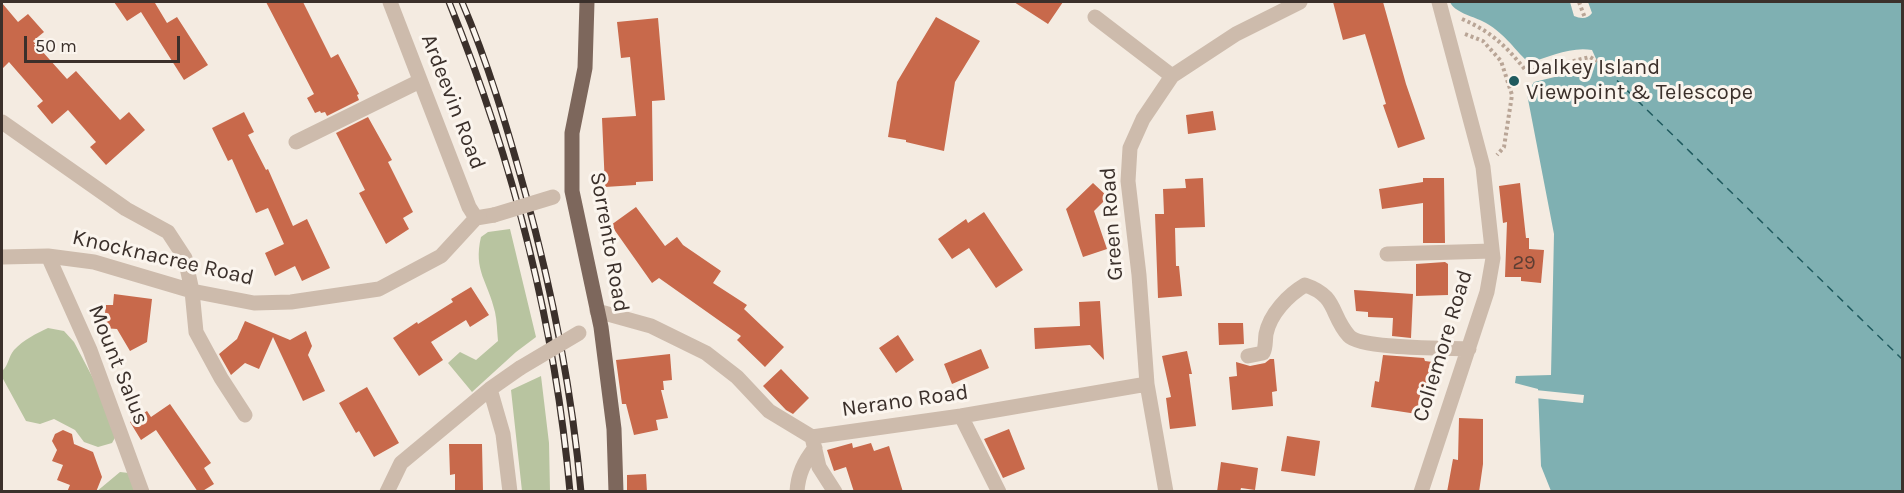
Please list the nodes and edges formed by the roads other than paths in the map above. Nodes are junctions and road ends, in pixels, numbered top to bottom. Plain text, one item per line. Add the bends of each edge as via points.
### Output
1 (390, 2) edge
2 (587, 2) edge
3 (1299, 2) edge
4 (1441, 9) edge
5 (1095, 17) dead end
6 (1172, 76) junction
7 (420, 81) junction
8 (2, 122) edge
9 (296, 142) dead end
10 (572, 191) junction
11 (476, 218) junction
12 (1492, 251) junction
13 (1387, 254) dead end
14 (48, 256) junction
15 (2, 257) edge
16 (192, 291) junction
17 (597, 311) junction
18 (601, 327) junction
19 (1468, 350) junction
20 (1248, 356) dead end
21 (1147, 384) junction
22 (490, 389) junction
23 (245, 415) dead end
24 (961, 416) junction
25 (814, 442) junction
26 (142, 492) edge
27 (387, 492) edge
28 (510, 492) edge
29 (616, 492) edge
30 (797, 492) edge
31 (834, 492) edge
32 (999, 492) edge
33 (1166, 492) edge
34 (1421, 492) edge

1 - 7 street, Ardeevin Road
2 - 10 main road, Sorrento Road via 585,68 572,133
3 - 6 street, Green Road via 1236,34
4 - 12 street, Coliemore Road via 1483,167
5 - 6 street
6 - 21 street, Green Road via 1143,119 1130,148 1128,180
7 - 9 street
7 - 11 street, Ardeevin Road
8 - 16 street via 126,209 168,232 185,258
10 - 11 street, bridge
10 - 17 main road, Sorrento Road
11 - 16 street, Knocknacree Road via 441,256 380,290 315,300 254,303
12 - 13 street
12 - 19 street, Coliemore Road via 1487,292
14 - 15 street, Knocknacree Road
14 - 16 street, Knocknacree Road via 94,262
14 - 26 street, Mount Salus via 90,350
16 - 23 street via 196,332
17 - 18 main road, Sorrento Road
17 - 25 street via 651,326 706,353 737,377 768,411
18 - 22 street, bridge via 579,333
18 - 29 main road, Sorrento Road via 614,429
19 - 20 street via 1359,342 1350,336 1319,290 1305,285 1290,293 1272,320 1263,353
19 - 34 street, Coliemore Road
21 - 24 street, Nerano Road
21 - 33 street
22 - 27 street via 401,463
22 - 28 street via 503,434
24 - 25 street, Nerano Road
24 - 32 street
25 - 30 street via 798,476
25 - 31 street via 819,467

